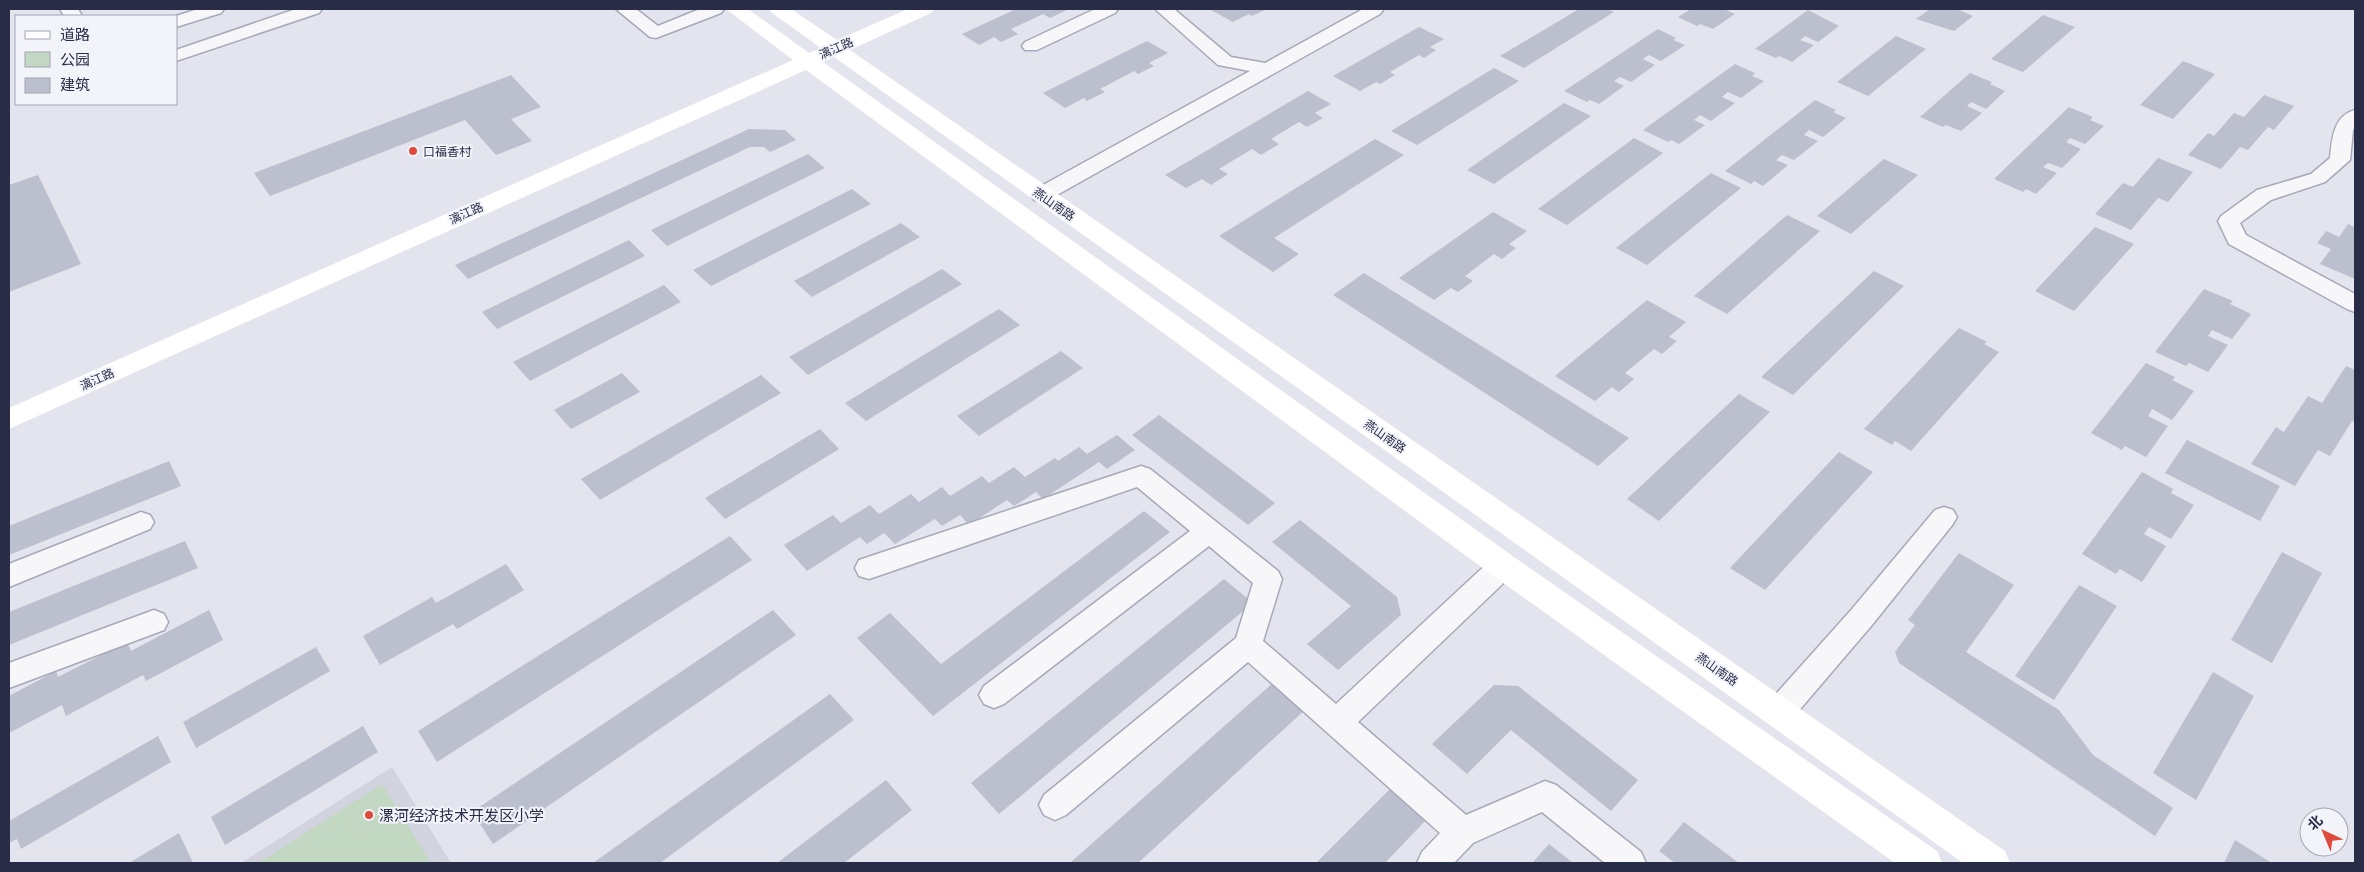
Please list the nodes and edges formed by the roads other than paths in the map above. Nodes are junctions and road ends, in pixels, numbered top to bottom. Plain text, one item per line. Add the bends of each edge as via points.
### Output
1 (215, 9) edge
2 (260, 9) edge
3 (314, 9) edge
4 (625, 9) edge
5 (715, 9) edge
6 (736, 9) edge
7 (779, 9) edge
8 (889, 9) edge
9 (924, 9) edge
10 (1109, 9) edge
11 (1164, 9) edge
12 (1374, 10) edge
13 (178, 21) edge
14 (273, 22) junction
15 (1031, 46) dead end
16 (814, 49) junction
17 (178, 55) edge
18 (1267, 69) junction
19 (2355, 116) edge
20 (1041, 195) junction
21 (1015, 210) junction
22 (2355, 304) edge
23 (1214, 316) junction
24 (1186, 335) junction
25 (9, 399) edge
26 (9, 419) edge
27 (1944, 517) dead end
28 (141, 522) dead end
29 (1209, 531) junction
30 (1532, 539) junction
31 (1503, 566) junction
32 (869, 568) dead end
33 (9, 576) edge
34 (154, 622) dead end
35 (1248, 645) junction
36 (9, 676) edge
37 (994, 695) dead end
38 (1779, 712) junction
39 (1336, 723) junction
40 (1056, 805) dead end
41 (1462, 832) junction
42 (1433, 863) edge
43 (1630, 863) edge
44 (1924, 863) edge
45 (1992, 863) edge

1 - 13 street
2 - 14 street
3 - 14 street
4 - 5 street via 656,34
6 - 16 main road, 燕山南路
7 - 16 main road, 燕山南路
8 - 16 main road, 漓江路
9 - 16 main road, 漓江路
10 - 15 street
11 - 18 street via 1225,61
12 - 18 street
14 - 17 street
16 - 20 main road, 燕山南路
16 - 21 main road, 燕山南路
16 - 25 main road, 漓江路
16 - 26 main road, 漓江路
18 - 20 street
19 - 22 street via 2343,130 2340,160 2318,178 2264,195 2229,221 2236,239
20 - 21 main road
20 - 23 main road, 燕山南路
21 - 24 main road, 燕山南路
23 - 24 main road
23 - 30 main road, 燕山南路
24 - 31 main road, 燕山南路
27 - 38 street
28 - 33 street
29 - 32 street via 1141,476
29 - 35 street via 1268,579
29 - 37 street
30 - 31 main road
30 - 38 main road, 燕山南路
31 - 39 street
31 - 44 main road, 燕山南路
34 - 36 street
35 - 39 street
35 - 40 street
38 - 45 main road, 燕山南路
39 - 41 street
41 - 42 street
41 - 43 street via 1545,795

